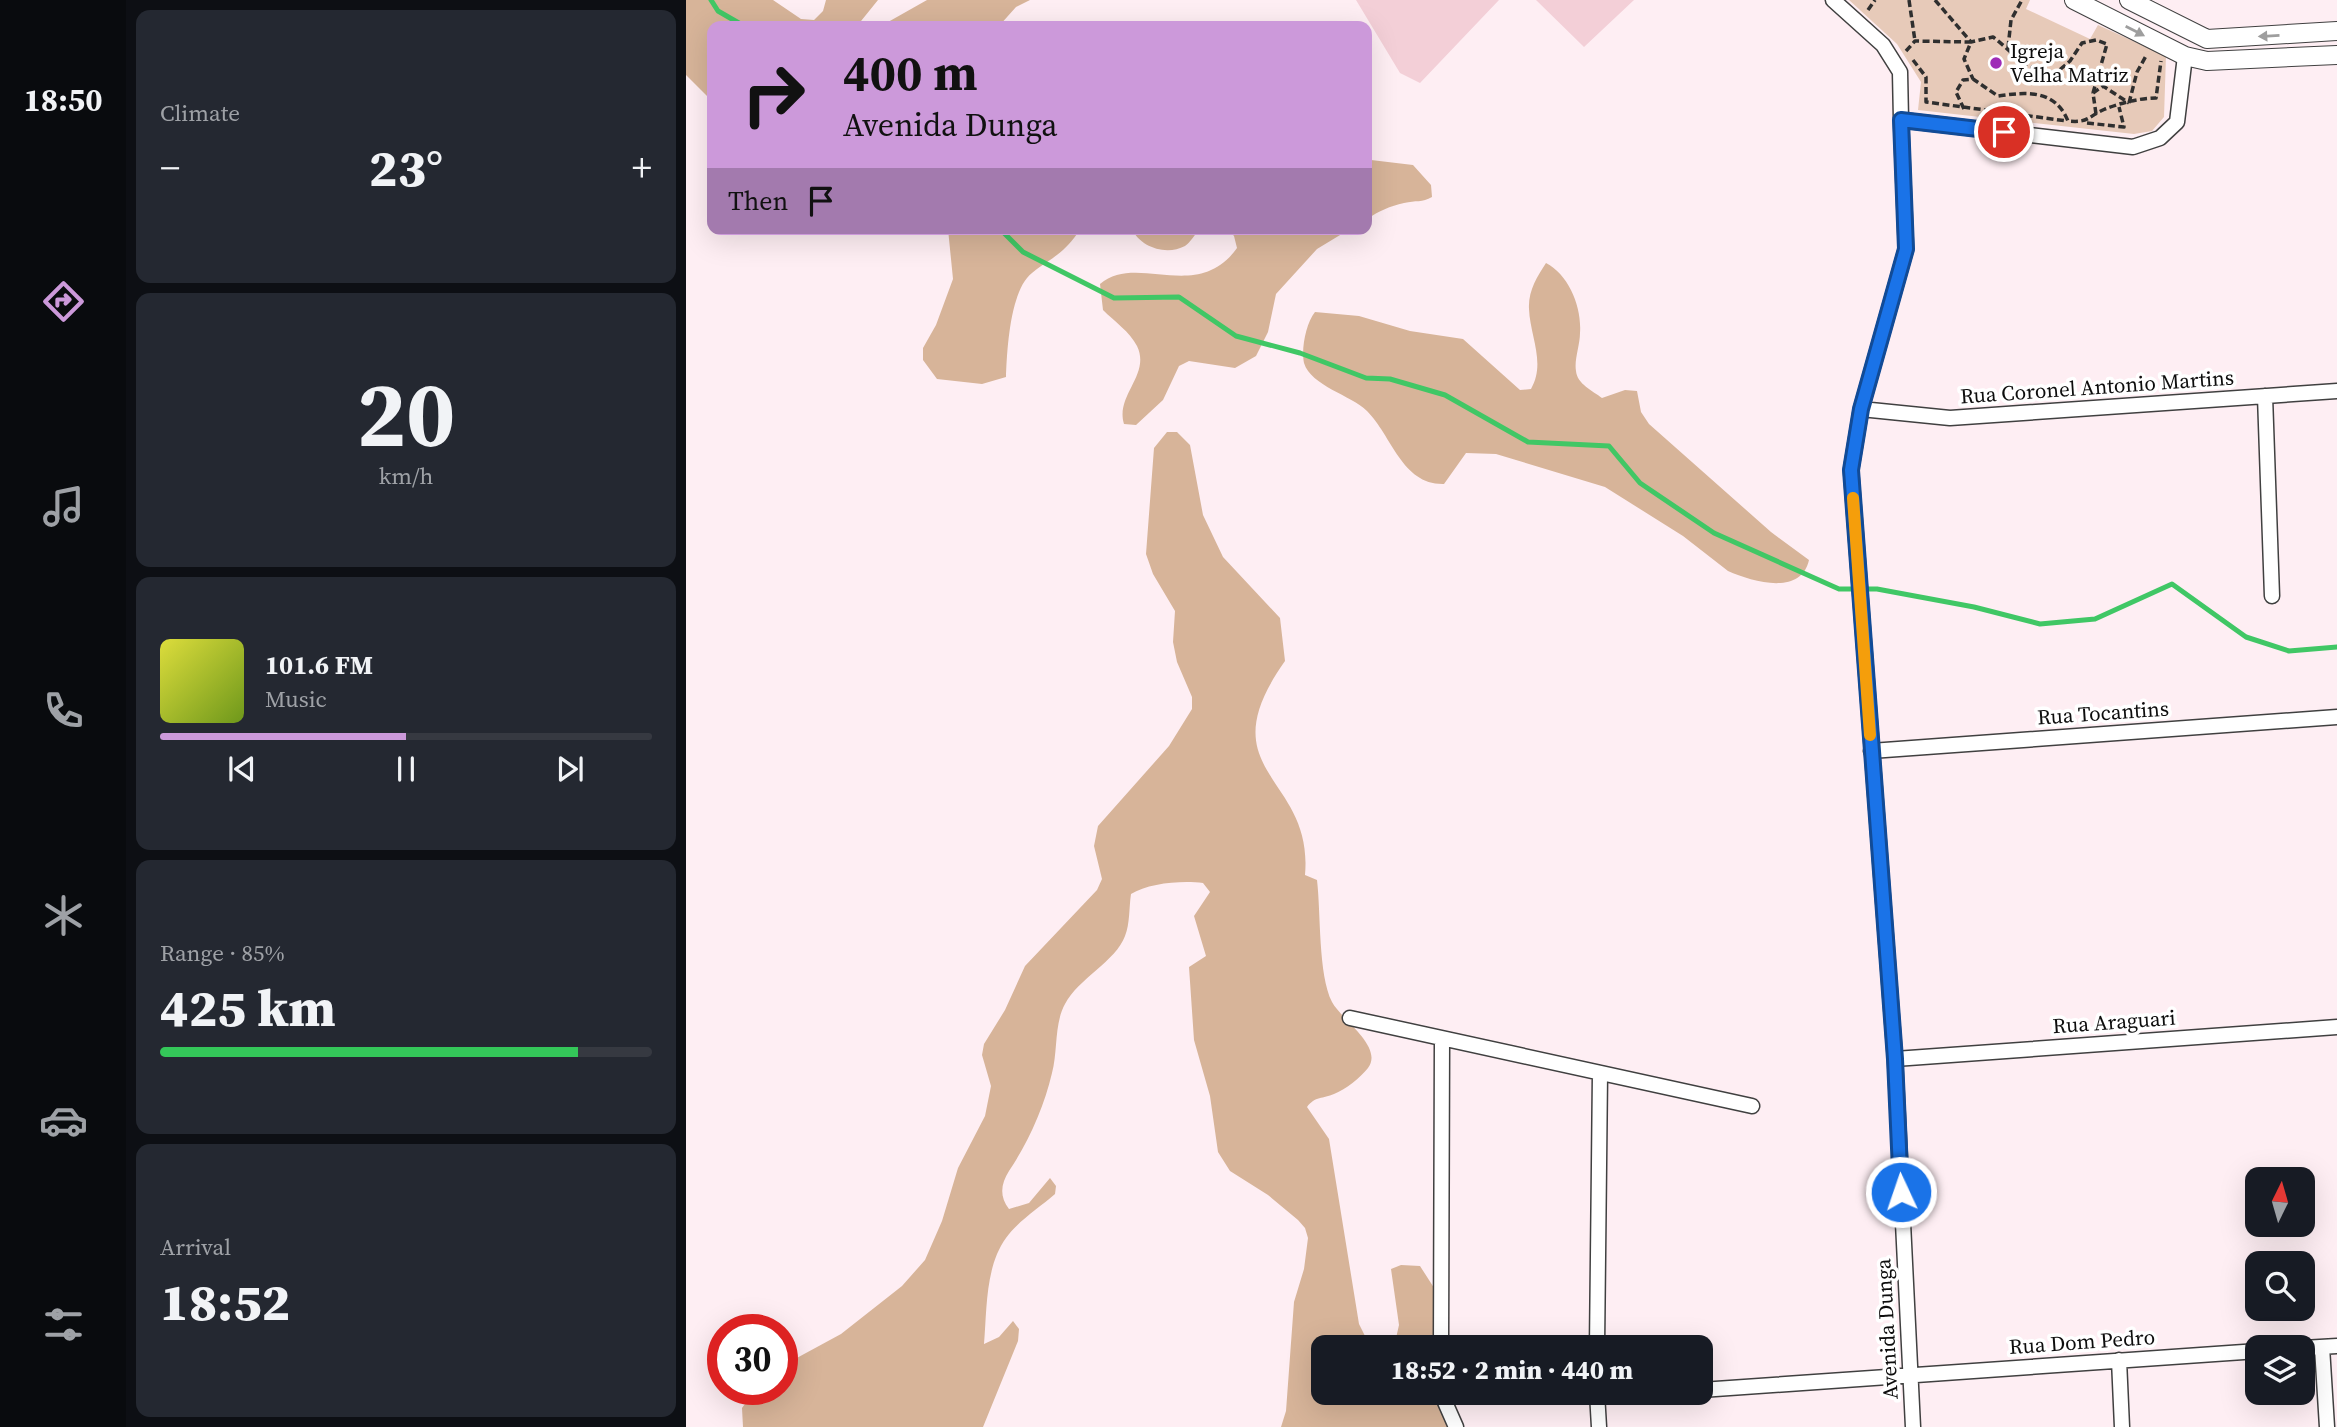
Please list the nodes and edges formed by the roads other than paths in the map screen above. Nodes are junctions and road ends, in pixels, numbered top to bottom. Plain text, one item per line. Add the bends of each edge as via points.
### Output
1 (1833, 0) edge
2 (2074, 0) edge
3 (2129, 0) edge
4 (2337, 32) edge
5 (2207, 39) junction
6 (2337, 55) edge
7 (2185, 56) junction
8 (2207, 61) junction
9 (1901, 120) junction
10 (2337, 391) edge
11 (2265, 396) junction
12 (1861, 409) junction
13 (2272, 596) dead end
14 (2337, 717) edge
15 (1871, 751) junction
16 (1350, 1018) dead end
17 (2337, 1027) edge
18 (1442, 1039) junction
19 (1895, 1059) junction
20 (1600, 1073) junction
21 (1752, 1106) dead end
22 (1441, 1335) edge
23 (1597, 1335) edge
24 (2330, 1347) edge
25 (2245, 1352) edge
26 (2119, 1360) junction
27 (1910, 1376) junction
28 (1713, 1389) edge
29 (1446, 1405) edge
30 (1597, 1405) edge
31 (1456, 1427) edge
32 (1598, 1427) edge
33 (1913, 1427) edge
34 (2122, 1427) edge
35 (2327, 1427) edge

1 - 9 street, Avenida Dunga via 1883,45 1900,72
2 -> 7 street
3 - 5 street
4 -> 5 street
5 - 8 street
6 - 8 street
7 - 8 street
7 - 9 street via 2177,122 2160,138 2133,147
9 - 12 street, Avenida Dunga via 1906,249
10 - 11 street, Rua Coronel Antonio Martins
11 - 12 street, Rua Coronel Antonio Martins via 1950,418
11 - 13 street
12 - 15 street, Avenida Dunga via 1851,470
14 - 15 street, Rua Tocantins
15 - 19 street, Avenida Dunga
16 - 18 street
17 - 19 street, Rua Araguari
18 - 20 street
18 - 22 street
19 - 27 street, Avenida Dunga
20 - 21 street
20 - 23 street
24 - 35 street
25 - 26 street, Rua Dom Pedro
26 - 27 street, Rua Dom Pedro
26 - 34 street
27 - 28 street, Rua Dom Pedro
27 - 33 street, Avenida Dunga
29 - 31 street
30 - 32 street

